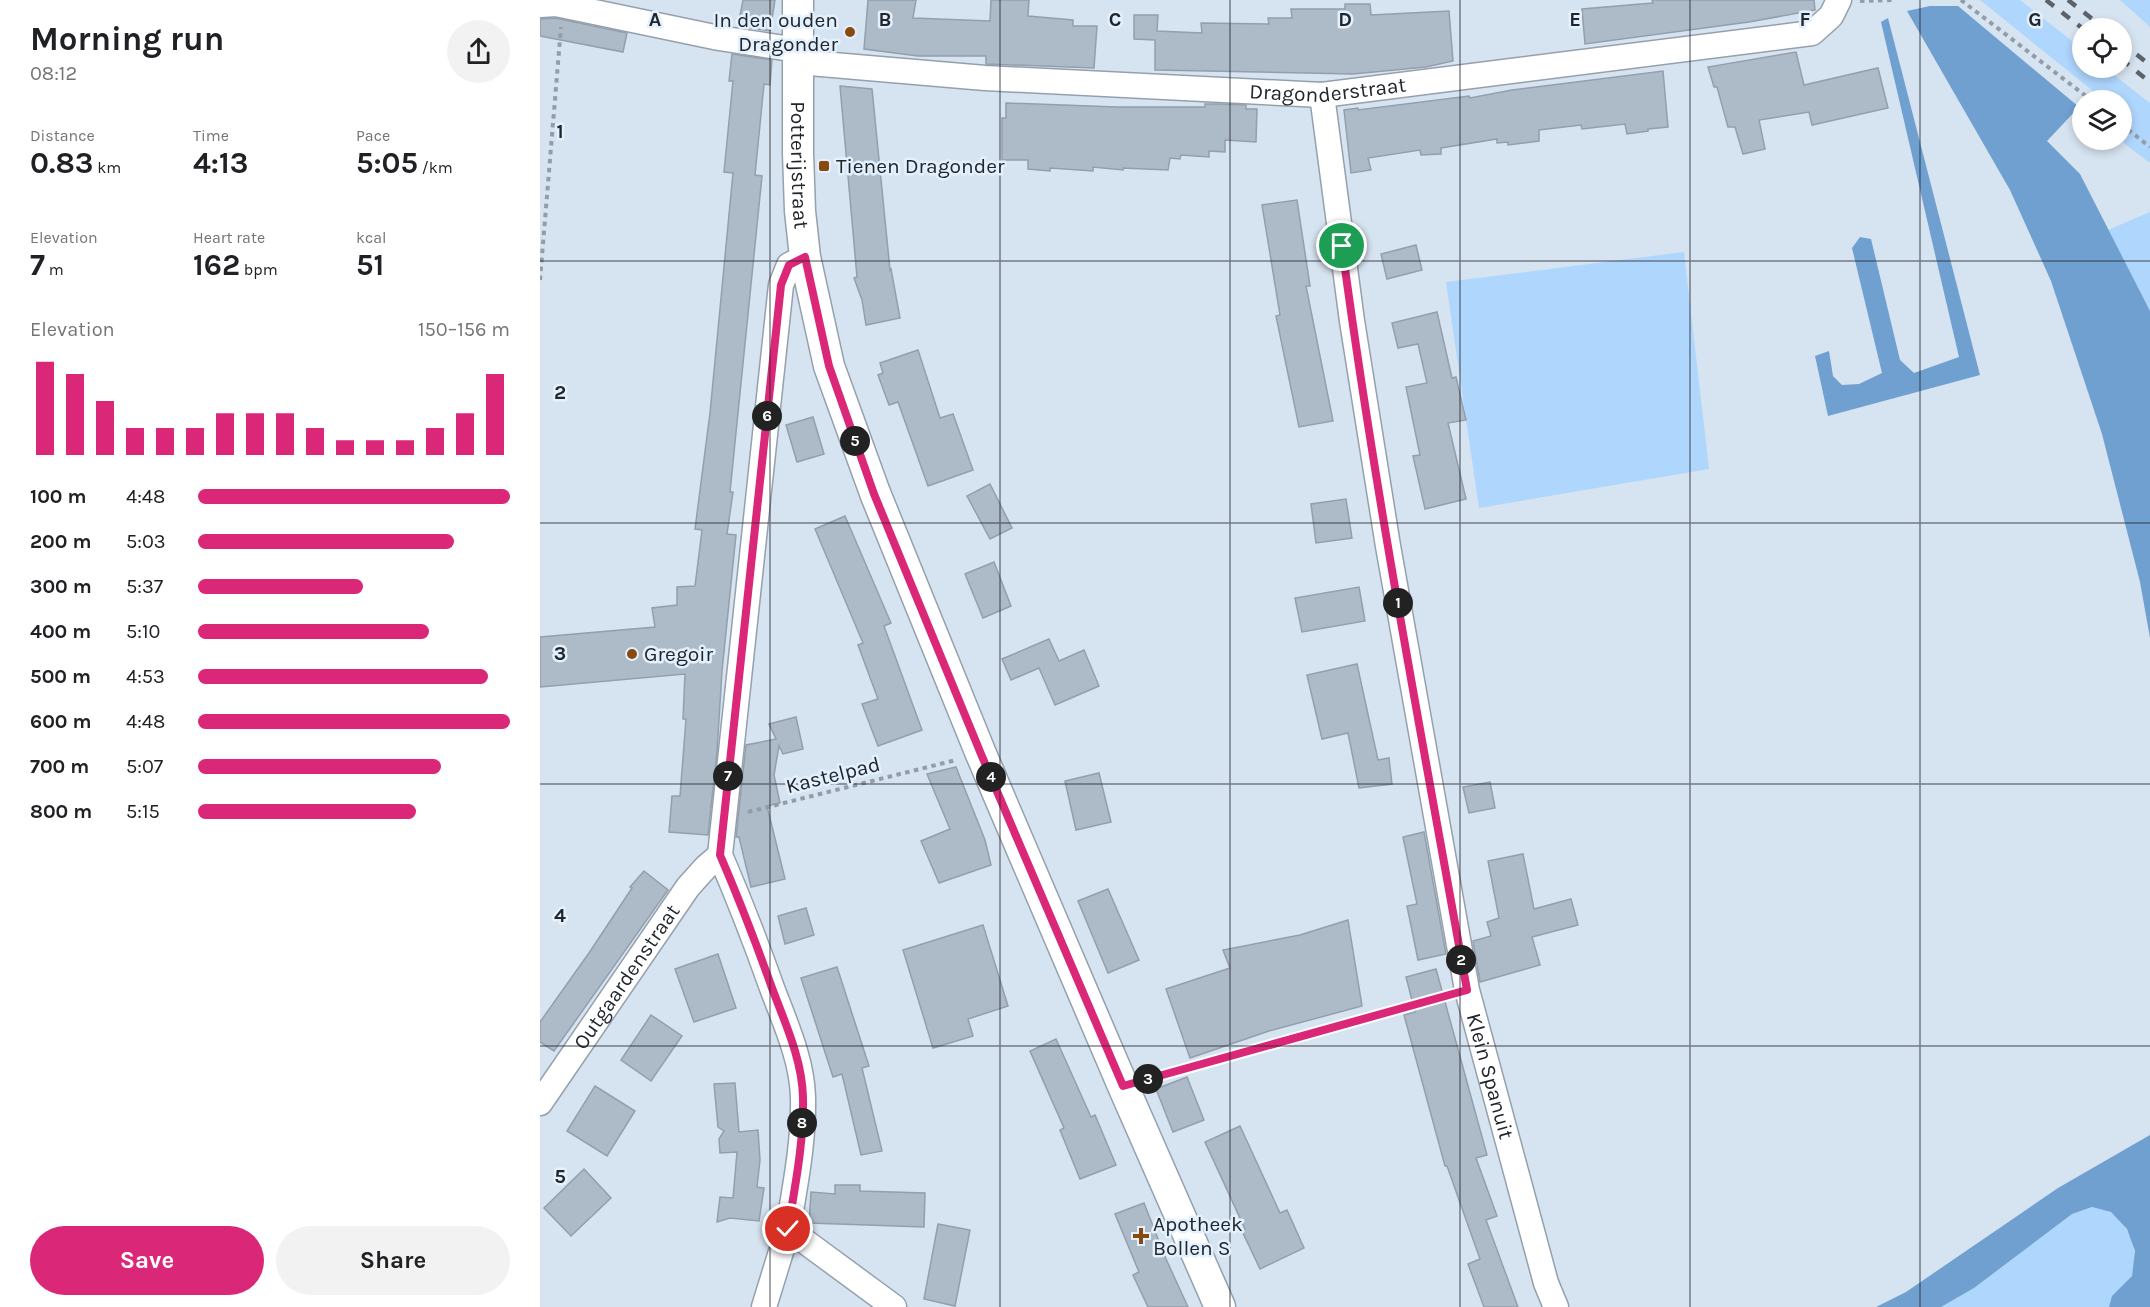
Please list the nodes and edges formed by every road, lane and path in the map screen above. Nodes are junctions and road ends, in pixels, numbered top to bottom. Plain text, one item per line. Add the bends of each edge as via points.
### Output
1 (798, 0) edge
2 (1892, 0) edge
3 (1961, 0) edge
4 (1839, 1) edge
5 (551, 5) edge
6 (798, 56) junction
7 (2078, 90) edge
8 (1322, 95) junction
9 (2132, 133) edge
10 (2150, 147) edge
11 (805, 257) junction
12 (540, 280) edge
13 (949, 762) dead end
14 (724, 818) junction
15 (720, 855) junction
16 (1467, 990) junction
17 (1123, 1086) junction
18 (540, 1103) edge
19 (788, 1229) junction
20 (764, 1307) edge
21 (894, 1307) edge
22 (1220, 1307) edge
23 (1556, 1307) edge

1 - 6 street, Potterijstraat
2 - 4 path
3 - 7 path
4 - 8 street, Dragonderstraat via 1831,16 1812,33
5 - 6 street, Dragonderstraat
5 - 12 path
6 - 8 street, Dragonderstraat via 986,78
6 - 11 street, Potterijstraat via 800,211
8 - 16 street, Klein Spanuit via 1352,321 1388,546
9 - 10 path
11 - 14 street, Potterijstraat via 789,265 781,285
11 - 17 street via 829,366 874,494
13 - 14 path, Kastelpad
14 - 15 street, Potterijstraat
15 - 18 street, Outgaardenstraat via 688,887
15 - 19 street via 739,897 799,1069 803,1096 801,1150
16 - 17 path
16 - 23 street, Klein Spanuit via 1546,1283
17 - 22 street
19 - 20 street
19 - 21 street

